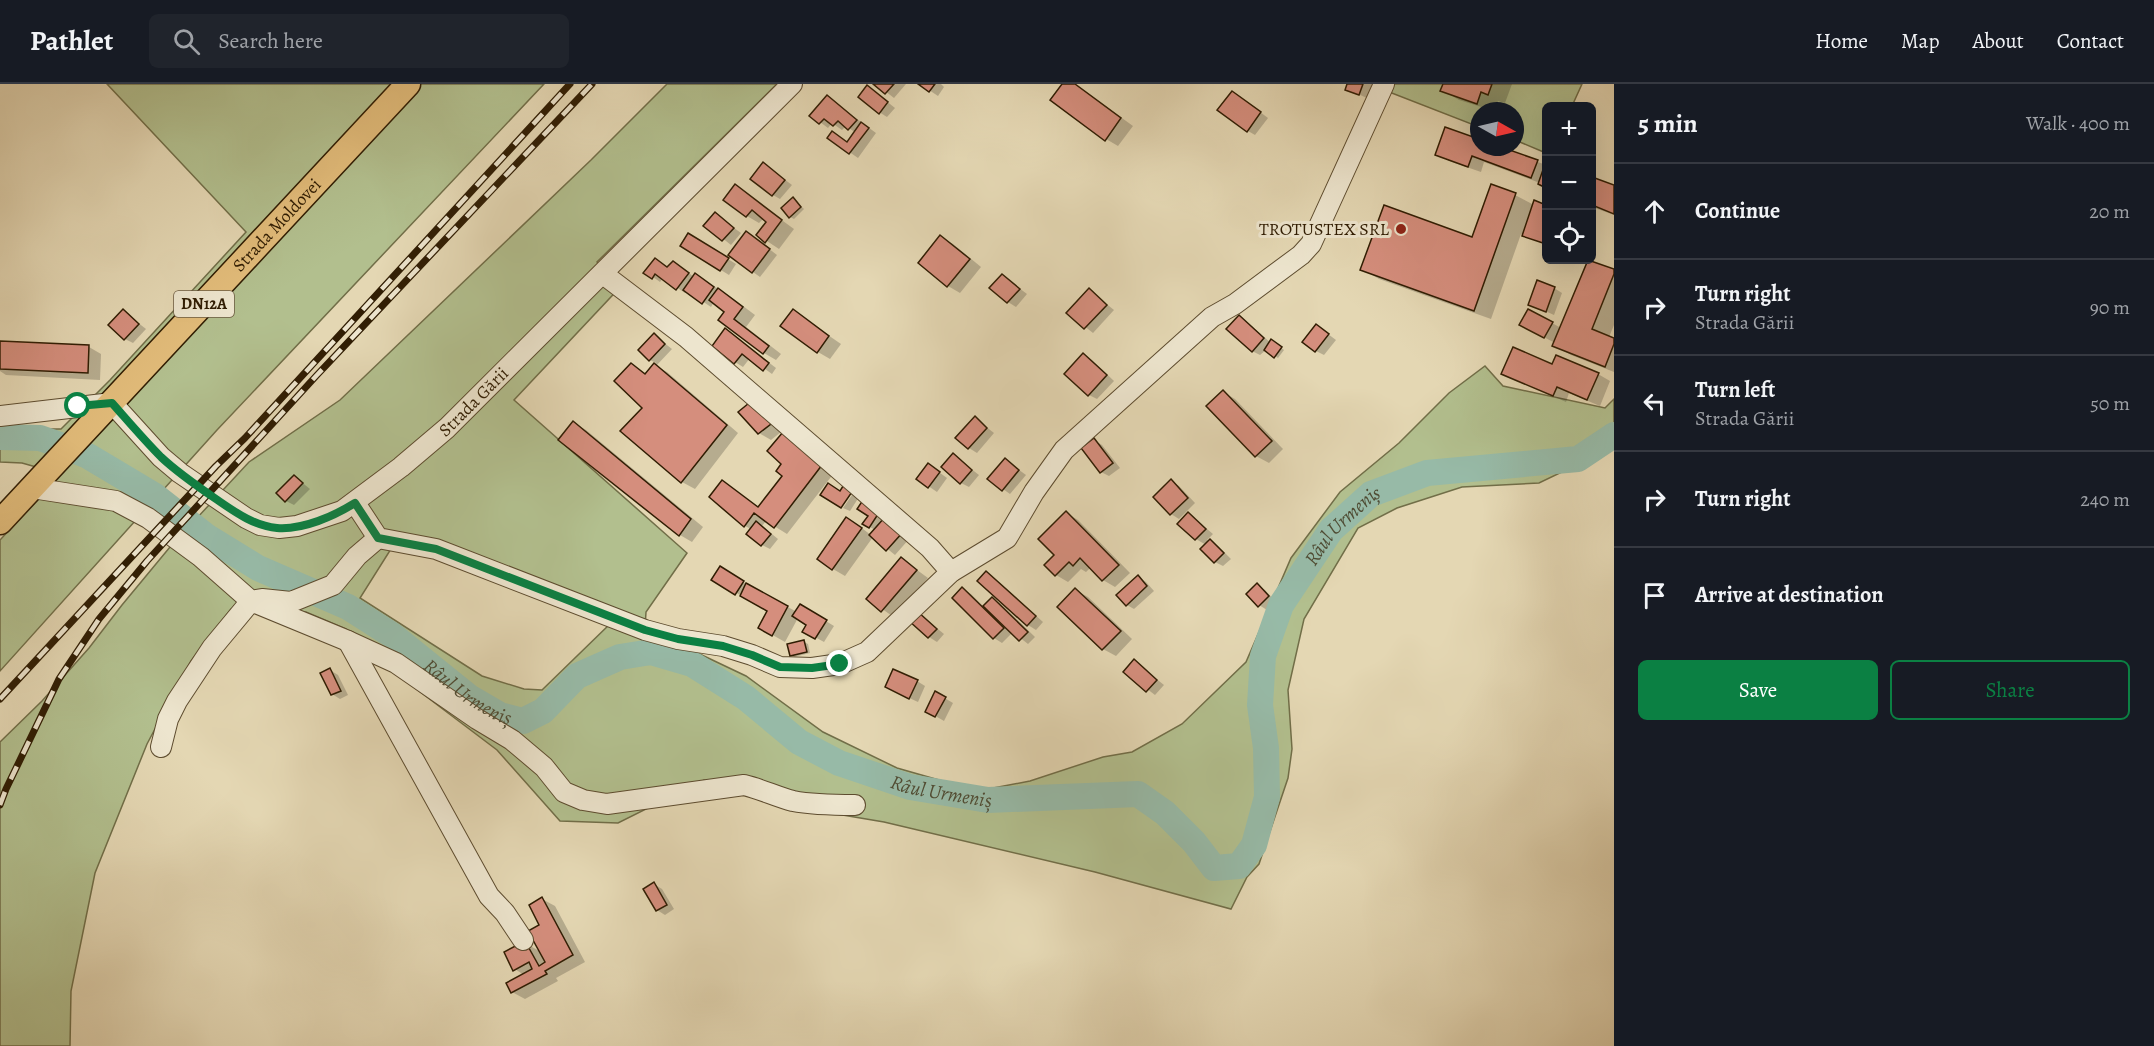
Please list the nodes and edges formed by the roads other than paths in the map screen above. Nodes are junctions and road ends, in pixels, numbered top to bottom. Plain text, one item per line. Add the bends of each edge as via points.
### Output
1 (408, 84) edge
2 (792, 84) edge
3 (1384, 84) edge
4 (603, 274) junction
5 (112, 403) junction
6 (0, 416) edge
7 (33, 488) junction
8 (355, 503) junction
9 (0, 522) edge
10 (378, 538) junction
11 (951, 572) junction
12 (251, 601) junction
13 (348, 640) junction
14 (161, 747) dead end
15 (855, 805) dead end
16 (523, 940) dead end

1 - 5 main road, Strada Moldovei / DN12A
2 - 4 street, Strada Gării
3 - 11 street via 1311,244 1179,345 1064,450 1007,537
4 - 8 street, Strada Gării via 447,428
4 - 11 street via 686,337 930,548
5 - 6 street
5 - 7 main road, Strada Moldovei / DN12A
5 - 8 street, Strada Gării via 180,473 225,506 260,525 297,526 333,515
7 - 9 main road, Strada Moldovei / DN12A
7 - 12 street via 116,501 157,524
8 - 10 street
10 - 11 street via 436,549 634,626 678,639 723,646 780,667 840,664 867,652
10 - 12 street via 333,585 291,602
12 - 13 street
12 - 14 street via 212,648 177,701
13 - 15 street via 396,663 512,740 544,767 564,792 583,800 607,804 744,785 793,801
13 - 16 street via 489,896 506,913

